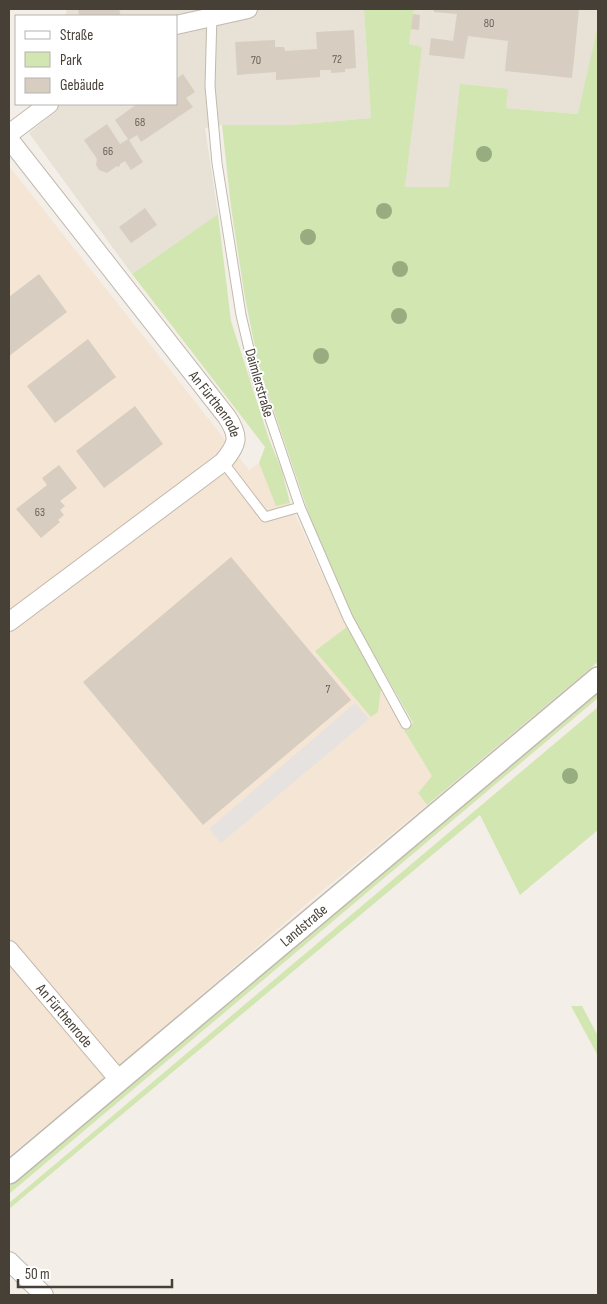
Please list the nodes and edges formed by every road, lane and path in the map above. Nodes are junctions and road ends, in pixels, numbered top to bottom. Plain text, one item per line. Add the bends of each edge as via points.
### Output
1 (248, 9) edge
2 (212, 12) edge
3 (178, 24) edge
4 (49, 105) edge
5 (9, 134) edge
6 (9, 139) edge
7 (224, 462) junction
8 (300, 507) junction
9 (9, 622) edge
10 (598, 678) edge
11 (406, 724) dead end
12 (9, 950) edge
13 (120, 1081) junction
14 (9, 1173) edge
15 (9, 1261) edge
16 (44, 1295) edge

1 - 2 street
2 - 3 street
2 - 8 lane, Daimlerstraße via 210,86 216,153 241,314 255,374
4 - 5 street
6 - 7 street, An Fürthenrode via 233,425 237,441
7 - 8 lane via 265,517
7 - 9 street, An Fürthenrode
8 - 11 lane, Daimlerstraße via 348,618
10 - 13 street, Landstraße
12 - 13 street, An Fürthenrode
13 - 14 street, Landstraße
15 - 16 street

